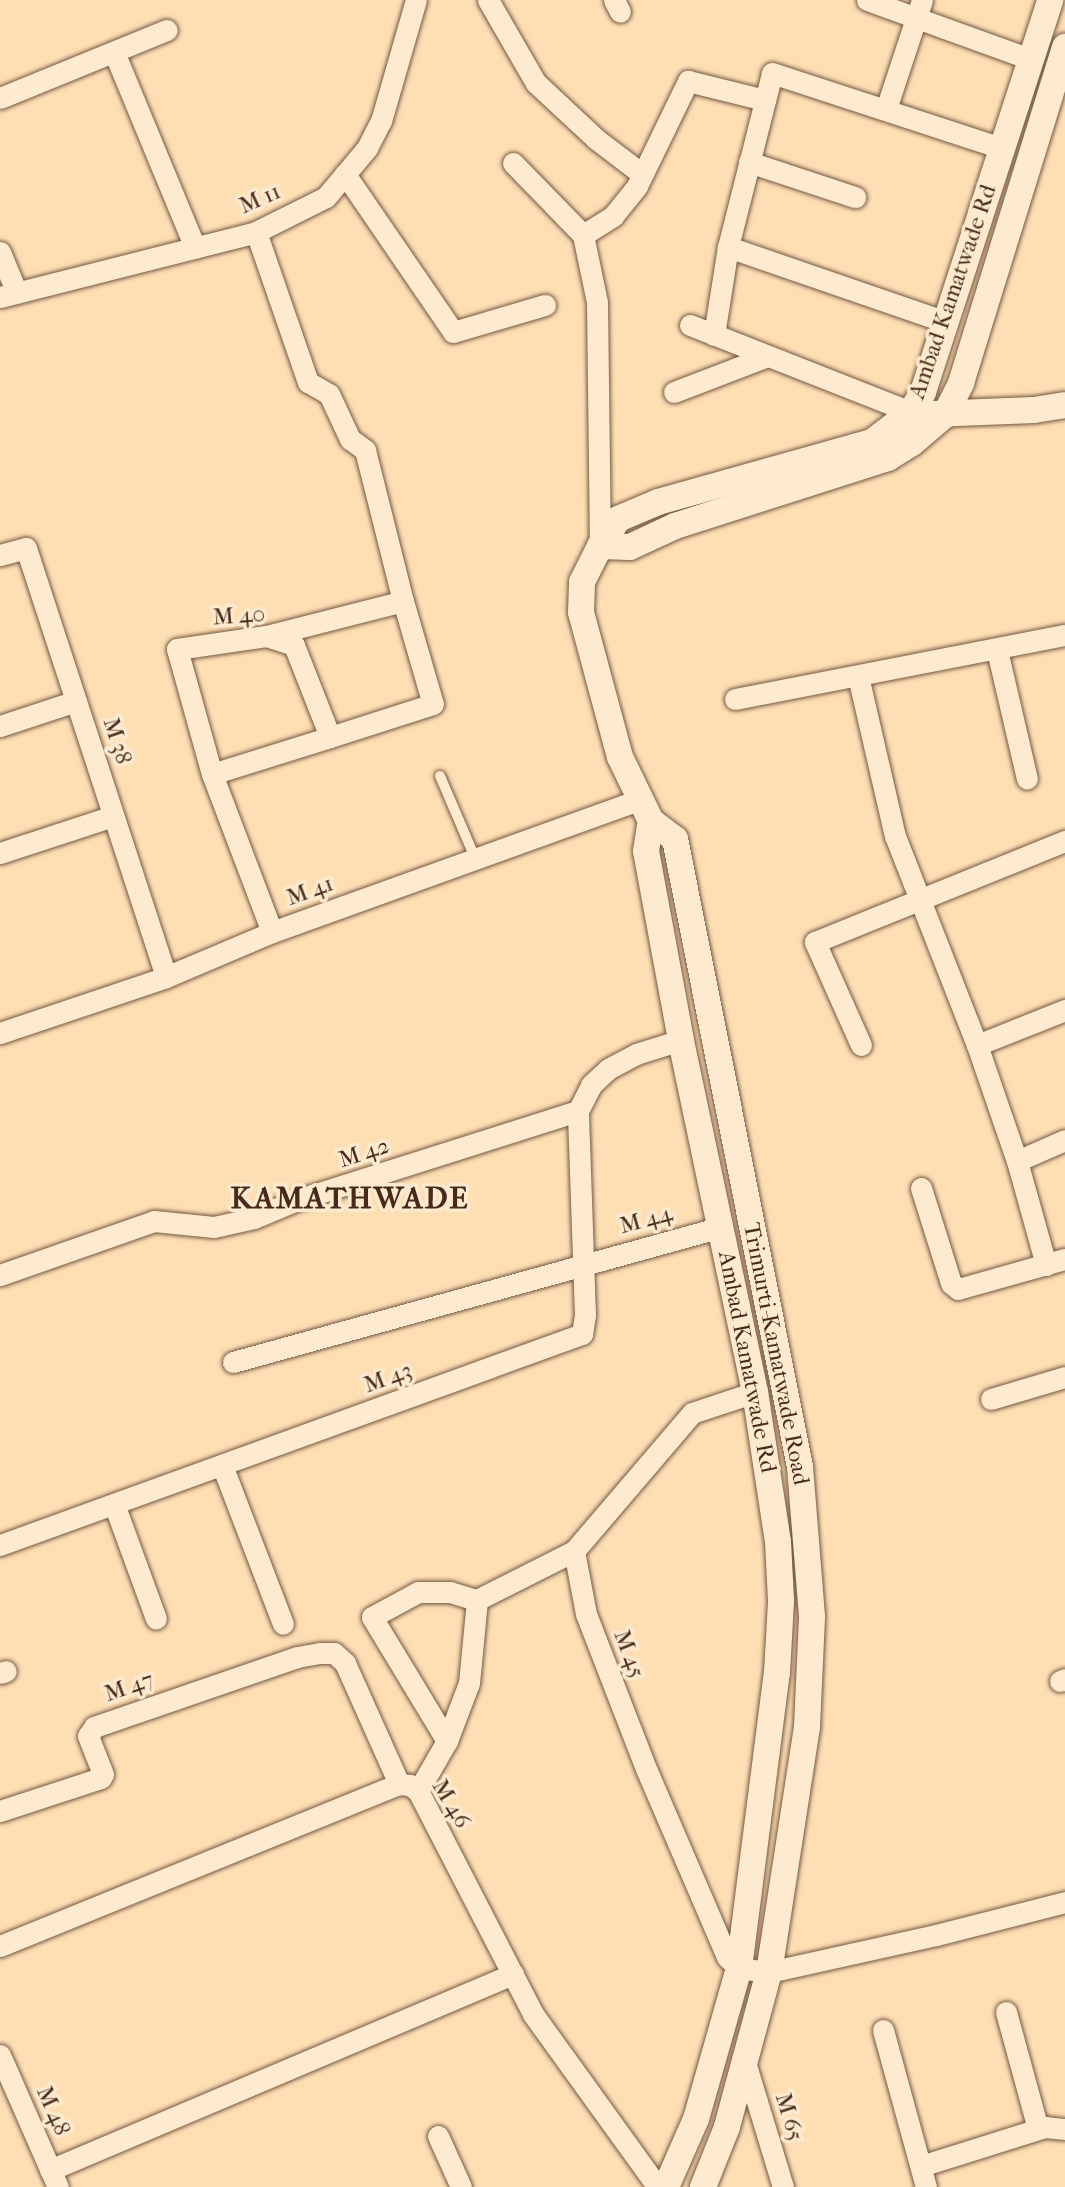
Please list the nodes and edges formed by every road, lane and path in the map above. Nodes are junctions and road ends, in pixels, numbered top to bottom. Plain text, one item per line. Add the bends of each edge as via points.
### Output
1 (416, 0) edge
2 (488, 0) edge
3 (867, 0) edge
4 (1050, 0) edge
5 (919, 9) edge
6 (167, 30) dead end
7 (1065, 47) edge
8 (114, 52) junction
9 (1031, 59) junction
10 (0, 98) edge
11 (765, 100) junction
12 (886, 109) junction
13 (1002, 148) junction
14 (749, 162) junction
15 (513, 163) dead end
16 (345, 174) junction
17 (642, 174) junction
18 (855, 197) dead end
19 (256, 232) junction
20 (583, 235) junction
21 (195, 247) junction
22 (727, 247) junction
23 (0, 253) edge
24 (8, 295) edge
25 (545, 305) dead end
26 (946, 322) junction
27 (690, 325) dead end
28 (714, 335) junction
29 (765, 357) junction
30 (674, 392) dead end
31 (1065, 405) edge
32 (911, 412) junction
33 (945, 415) junction
34 (865, 455) junction
35 (600, 546) junction
36 (1, 552) edge
37 (403, 601) junction
38 (1065, 635) edge
39 (266, 636) junction
40 (997, 650) junction
41 (858, 677) junction
42 (735, 699) dead end
43 (76, 701) junction
44 (0, 726) edge
45 (330, 737) junction
46 (212, 774) junction
47 (440, 776) dead end
48 (1027, 779) dead end
49 (645, 811) junction
50 (113, 816) junction
51 (1065, 841) edge
52 (0, 853) edge
53 (476, 860) junction
54 (919, 901) junction
55 (272, 932) junction
56 (166, 977) junction
57 (1065, 1010) edge
58 (0, 1033) edge
59 (681, 1040) junction
60 (861, 1045) dead end
61 (976, 1045) junction
62 (578, 1111) junction
63 (1065, 1140) edge
64 (1017, 1161) junction
65 (921, 1188) dead end
66 (721, 1227) junction
67 (1056, 1262) edge
68 (584, 1264) junction
69 (0, 1275) edge
70 (233, 1362) dead end
71 (1065, 1377) edge
72 (755, 1392) junction
73 (991, 1399) dead end
74 (222, 1465) junction
75 (114, 1504) junction
76 (0, 1545) edge
77 (574, 1551) junction
78 (477, 1600) junction
79 (156, 1619) dead end
80 (283, 1624) dead end
81 (447, 1741) junction
82 (408, 1788) junction
83 (0, 1811) edge
84 (1065, 1902) edge
85 (0, 1946) edge
86 (739, 1968) junction
87 (769, 1972) junction
88 (513, 1975) junction
89 (1006, 2012) dead end
90 (883, 2030) dead end
91 (1, 2061) edge
92 (745, 2062) junction
93 (1038, 2129) junction
94 (1065, 2129) edge
95 (438, 2136) dead end
96 (923, 2177) edge
97 (54, 2179) edge
98 (461, 2187) edge
99 (658, 2187) edge
100 (666, 2187) edge
101 (703, 2187) edge
102 (783, 2187) edge

1 - 16 street, M 11 via 381,121 367,149
2 - 17 street via 536,83
3 - 5 street
4 - 9 street, Ambad Kamatwade Rd
5 - 9 street
5 - 12 street
6 - 8 street
7 - 33 street, Ambad Kamatwade Rd via 961,383
8 - 10 street
8 - 21 street
9 - 13 street, Ambad Kamatwade Rd
11 - 12 street via 772,73
11 - 14 street
11 - 17 street via 688,81
12 - 13 street
13 - 26 street, Ambad Kamatwade Rd
14 - 18 street
14 - 22 street
15 - 20 street
16 - 19 street, M 11 via 326,197
16 - 25 street via 453,332
17 - 20 street via 613,216
19 - 21 street, M 11
19 - 37 street via 308,382 329,394 350,439 365,450
20 - 35 street via 597,302
21 - 24 street, M 11
22 - 26 street
22 - 28 street
23 - 24 street
26 - 32 street, Ambad Kamatwade Rd via 923,392
27 - 28 street
28 - 29 street
29 - 30 street
29 - 32 street
31 - 33 street
32 - 33 street
32 - 34 street, Ambad Kamatwade Rd via 872,442
33 - 34 street, Ambad Kamatwade Rd via 912,443
34 - 35 street, Ambad Kamatwade Rd via 658,502 618,520
35 - 49 street, Ambad Kamatwade Rd via 582,582 581,612 620,757
36 - 43 street, M 38 via 26,548
37 - 39 street
37 - 45 street via 433,704
38 - 40 street
39 - 45 street, M 40 via 294,645
39 - 46 street, M 40 via 177,649
40 - 41 street
40 - 48 street
41 - 42 street
41 - 54 street via 895,836
43 - 44 street
43 - 50 street, M 38
45 - 46 street
46 - 55 street, M 40
47 - 53 lane
49 - 53 street, M 41
49 - 59 street, Ambad Kamatwade Rd via 646,850
49 - 87 street, Trimurti-Kamatwade Road via 675,839 800,1467 813,1660
50 - 52 street
50 - 56 street, M 38
51 - 54 street
53 - 55 street, M 41
54 - 60 street via 815,942
54 - 61 street
55 - 56 street, M 41
56 - 58 street, M 41
57 - 61 street
59 - 62 street via 636,1054 608,1069 591,1085
59 - 66 street, Ambad Kamatwade Rd
61 - 64 street
62 - 68 street, M 43
62 - 69 street, M 42 via 297,1200 254,1218 214,1227 154,1221
63 - 64 street
64 - 67 street
65 - 67 street via 954,1287 963,1290
66 - 68 street, M 44
66 - 72 street, Ambad Kamatwade Rd
68 - 70 street, M 44
68 - 74 street, M 43 via 585,1326 573,1339
71 - 73 street
72 - 77 street via 692,1413
72 - 86 street, Ambad Kamatwade Rd via 777,1530 780,1601 774,1700
74 - 75 street, M 43
74 - 80 street
75 - 76 street, M 43
75 - 79 street
77 - 78 street
77 - 86 street, M 45 via 586,1615 637,1747 718,1941
78 - 81 street via 469,1683
78 - 81 street via 450,1592 418,1592 372,1617
81 - 82 street
82 - 83 street, M 47 via 345,1663 334,1653 297,1657 94,1727 88,1736 101,1778
82 - 85 street, M 46
82 - 88 street, M 46
84 - 87 street
86 - 87 street
86 - 100 street, Ambad Kamatwade Rd via 696,2119
87 - 92 street, Trimurti-Kamatwade Road
88 - 97 street
88 - 99 street, M 46 via 533,2014
89 - 93 street
90 - 96 street
91 - 97 street, M 48
92 - 101 street, Trimurti-Kamatwade Road via 727,2127
92 - 102 street, M 65
93 - 94 street
93 - 96 street
95 - 98 street

